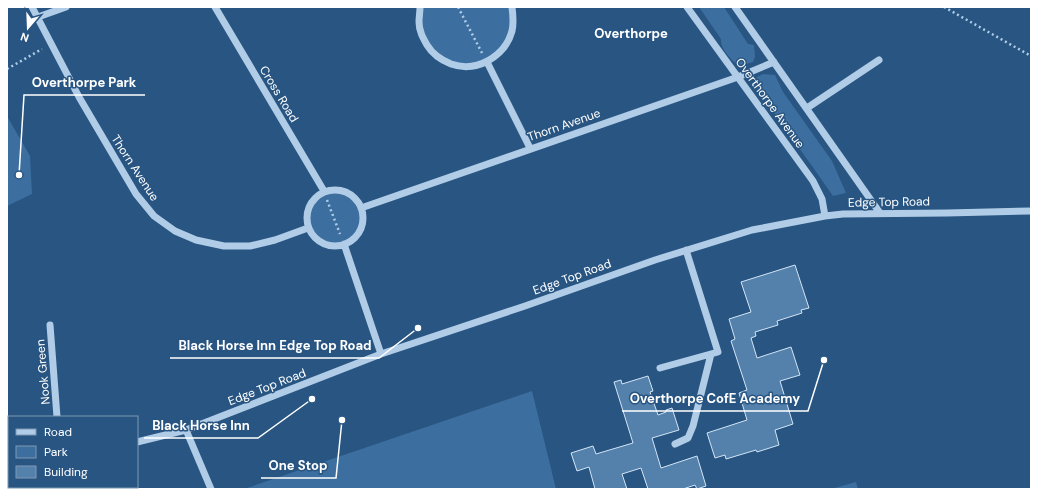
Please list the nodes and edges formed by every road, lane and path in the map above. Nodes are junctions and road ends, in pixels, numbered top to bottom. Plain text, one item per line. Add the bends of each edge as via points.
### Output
1 (32, 7) edge
2 (66, 7) edge
3 (215, 7) edge
4 (420, 7) edge
5 (458, 7) edge
6 (512, 7) edge
7 (687, 7) edge
8 (735, 7) edge
9 (944, 7) edge
10 (38, 17) junction
11 (51, 43) junction
12 (1031, 56) edge
13 (879, 60) dead end
14 (487, 62) junction
15 (774, 62) junction
16 (7, 69) edge
17 (738, 77) junction
18 (807, 108) junction
19 (530, 148) junction
20 (324, 191) junction
21 (361, 208) junction
22 (1031, 210) edge
23 (880, 213) junction
24 (825, 216) junction
25 (308, 228) junction
26 (344, 244) junction
27 (686, 250) junction
28 (50, 325) dead end
29 (381, 354) junction
30 (711, 354) junction
31 (660, 368) dead end
32 (57, 416) edge
33 (186, 430) junction
34 (138, 442) edge
35 (675, 444) dead end
36 (211, 489) edge

1 - 10 street, Thorn Avenue
2 - 10 street
3 - 20 street, Cross Road
4 - 14 street via 420,30 430,51 456,66 472,66
5 - 14 path
6 - 14 street via 513,25 505,47
7 - 17 street, Overthorpe Avenue
8 - 15 street
9 - 12 path
10 - 11 street, Thorn Avenue
11 - 16 path
11 - 25 street, Thorn Avenue via 124,175 154,216 175,231 196,240 224,246 250,246
13 - 18 street
14 - 19 street
15 - 17 street, Thorn Avenue
15 - 18 street
17 - 19 street, Thorn Avenue
17 - 24 street, Overthorpe Avenue via 813,181 822,199
18 - 23 street
19 - 21 street, Thorn Avenue
20 - 21 street via 344,190 356,198
20 - 25 street via 308,206
20 - 26 path
21 - 26 street via 361,228 357,236
22 - 23 street, Edge Top Road
23 - 24 street, Edge Top Road
24 - 27 street, Edge Top Road via 752,230
25 - 26 street via 319,242 334,246
26 - 29 street
27 - 29 street, Edge Top Road
27 - 30 street via 718,352
28 - 32 street, Nook Green
29 - 33 street, Edge Top Road
30 - 31 street
30 - 35 street via 693,426 688,438
33 - 34 street, Edge Top Road
33 - 36 street

